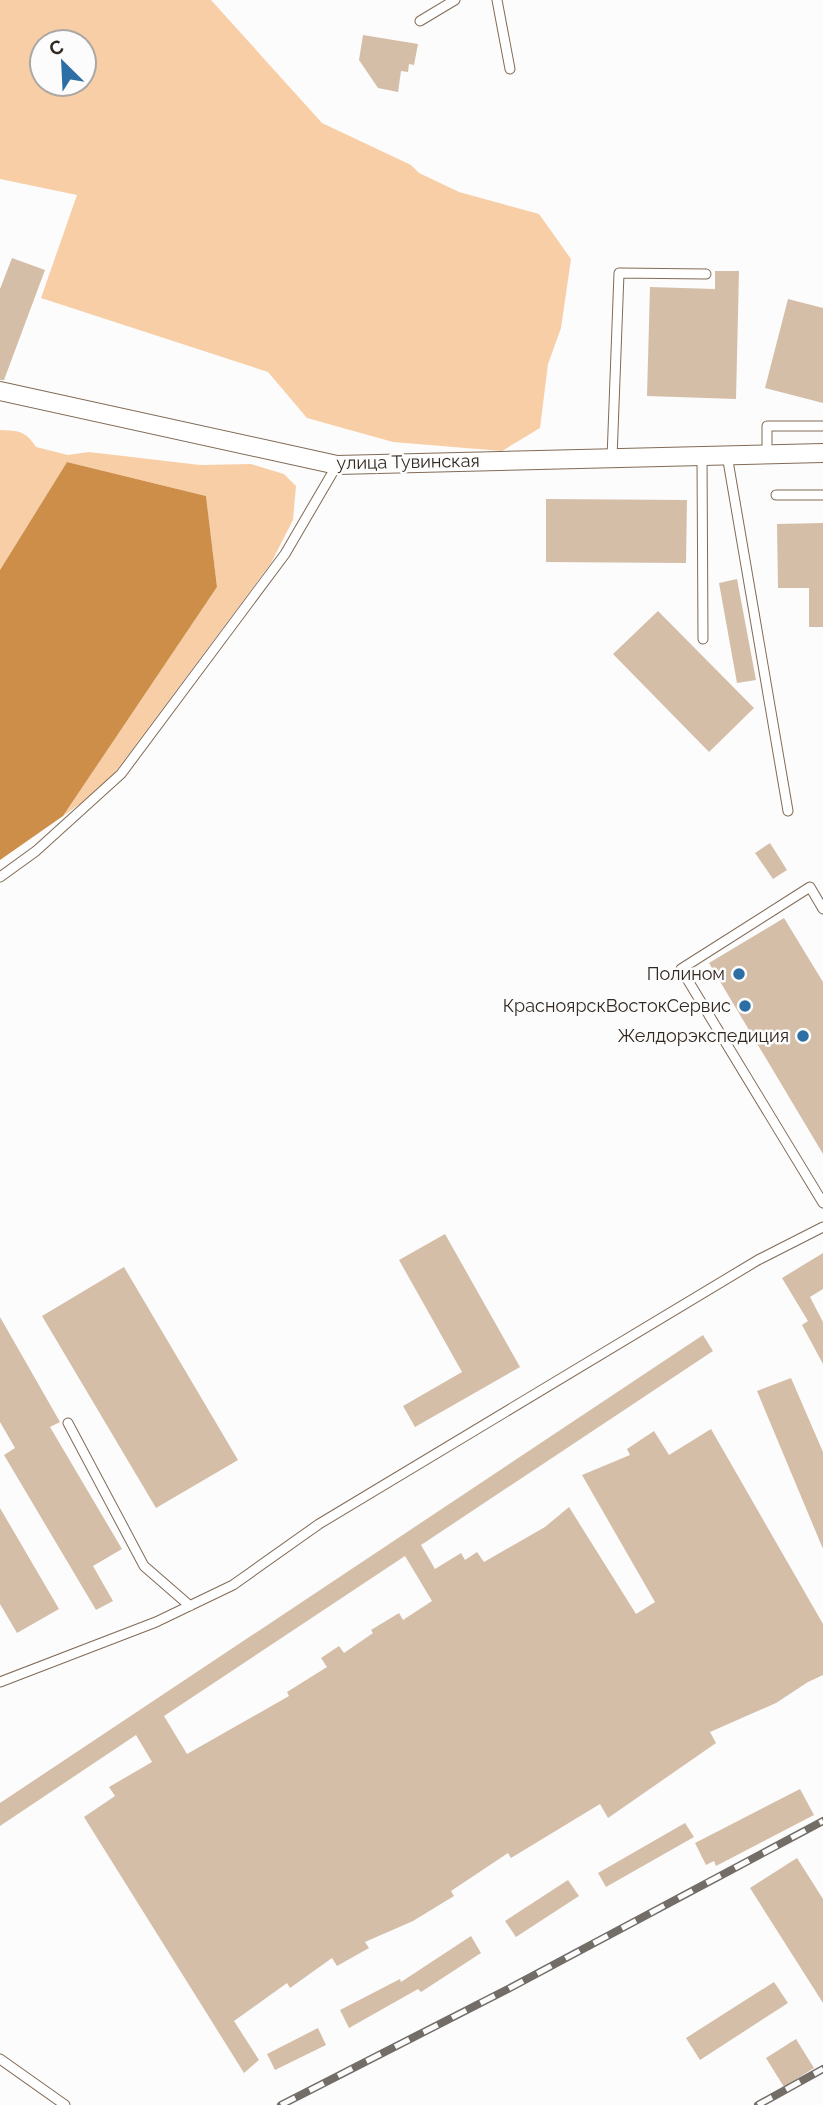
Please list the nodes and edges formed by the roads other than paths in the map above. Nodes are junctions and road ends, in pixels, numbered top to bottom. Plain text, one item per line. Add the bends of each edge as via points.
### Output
1 (455, 0) edge
2 (497, 0) edge
3 (420, 20) dead end
4 (510, 69) dead end
5 (706, 274) dead end
6 (0, 390) edge
7 (823, 426) edge
8 (823, 453) edge
9 (767, 454) junction
10 (727, 455) junction
11 (702, 456) junction
12 (612, 458) junction
13 (337, 465) junction
14 (776, 495) dead end
15 (823, 495) edge
16 (703, 639) dead end
17 (788, 811) dead end
18 (0, 877) edge
19 (823, 909) edge
20 (823, 1203) edge
21 (823, 1227) edge
22 (68, 1423) dead end
23 (190, 1606) junction
24 (0, 1682) edge
25 (0, 2059) edge
26 (65, 2105) edge

1 - 3 lane
2 - 4 lane
5 - 12 lane via 619,273
6 - 13 street, улица Тувинская
7 - 9 lane via 767,426
8 - 9 street, улица Тувинская
9 - 10 street, улица Тувинская
10 - 11 street, улица Тувинская
10 - 17 lane
11 - 12 street, улица Тувинская
11 - 16 lane
12 - 13 street, улица Тувинская
13 - 18 lane via 285,554 121,774 36,851
14 - 15 lane
19 - 20 lane via 810,887 681,969
21 - 23 lane via 734,1274 319,1524 233,1585
22 - 23 lane via 145,1566
23 - 24 lane
25 - 26 lane

